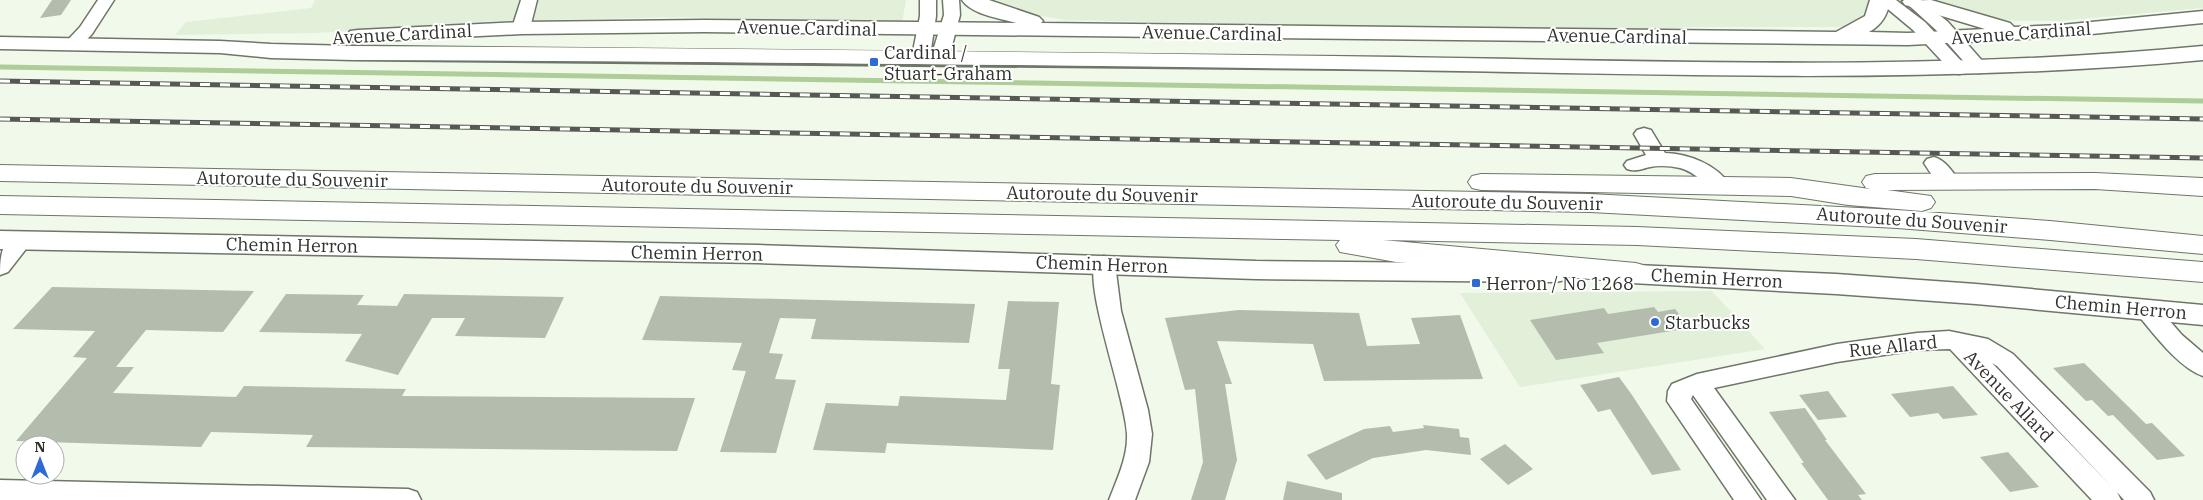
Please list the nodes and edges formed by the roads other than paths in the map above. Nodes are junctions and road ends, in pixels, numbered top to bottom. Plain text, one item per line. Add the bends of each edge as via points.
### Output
1 (106, 0) edge
2 (529, 0) edge
3 (928, 0) edge
4 (951, 0) edge
5 (972, 0) edge
6 (1880, 0) edge
7 (1885, 0) edge
8 (1912, 1) edge
9 (2203, 17) edge
10 (521, 28) junction
11 (936, 29) junction
12 (1067, 31) junction
13 (2023, 33) junction
14 (1839, 38) junction
15 (1941, 38) junction
16 (0, 43) edge
17 (72, 44) junction
18 (220, 47) junction
19 (506, 52) junction
20 (2203, 53) edge
21 (931, 56) junction
22 (1969, 69) junction
23 (1644, 134) dead end
24 (1658, 159) junction
25 (1634, 165) dead end
26 (7, 172) edge
27 (1720, 185) junction
28 (1791, 187) junction
29 (2203, 187) edge
30 (1217, 196) junction
31 (0, 205) edge
32 (2203, 226) edge
33 (1250, 229) junction
34 (11, 240) edge
35 (2203, 245) edge
36 (1104, 264) junction
37 (0, 268) edge
38 (2203, 272) edge
39 (1636, 273) junction
40 (2146, 309) junction
41 (2203, 315) edge
42 (1957, 341) junction
43 (2203, 367) edge
44 (1697, 383) junction
45 (0, 491) edge
46 (408, 500) edge
47 (1122, 500) edge
48 (1748, 500) edge
49 (1782, 500) edge
50 (2108, 500) edge
51 (2141, 500) edge

1 - 17 street via 86,30
2 - 10 street
3 - 11 street
4 - 11 street via 952,15
5 - 12 main road via 1002,14
6 - 14 main road via 1875,19
7 - 15 street
8 - 13 main road
8 - 15 street via 1942,26
9 - 13 main road, Avenue Cardinal
10 - 11 main road, Avenue Cardinal
10 - 18 main road, Avenue Cardinal
10 - 19 main road
11 - 12 main road, Avenue Cardinal
11 - 21 street
12 - 14 main road, Avenue Cardinal
13 - 15 main road, Avenue Cardinal
14 - 15 main road, Avenue Cardinal
15 - 22 street
16 - 17 main road, Avenue Cardinal
17 - 18 main road, Avenue Cardinal
18 - 19 main road, Avenue Cardinal via 353,53
19 - 21 main road, Avenue Cardinal
20 - 22 main road, Avenue Cardinal
21 - 22 main road, Avenue Cardinal via 1778,70
23 - 24 street
24 - 25 street
24 - 27 street via 1691,165 1710,175
26 - 30 highway, Autoroute du Souvenir
27 - 28 highway
27 - 30 highway via 1495,182
28 - 29 highway via 1941,172
28 - 32 highway via 1848,196
30 - 35 highway, Autoroute du Souvenir via 1698,207 1978,224
31 - 33 highway, Autoroute du Souvenir
33 - 38 highway, Autoroute du Souvenir via 1637,236 1777,242 1974,253
33 - 39 highway via 1396,252
34 - 36 main road, Chemin Herron
34 - 37 street
36 - 39 main road, Chemin Herron via 1408,272
36 - 47 street via 1104,284 1139,433 1136,462
39 - 40 main road, Chemin Herron via 1976,294
40 - 41 main road, Chemin Herron
40 - 43 street
42 - 44 street, Rue Allard via 1922,340 1830,353
42 - 50 street, Avenue Allard
42 - 51 street, Avenue Allard via 1984,346 2005,360
44 - 48 street via 1680,391 1679,401
44 - 49 street
45 - 46 street

